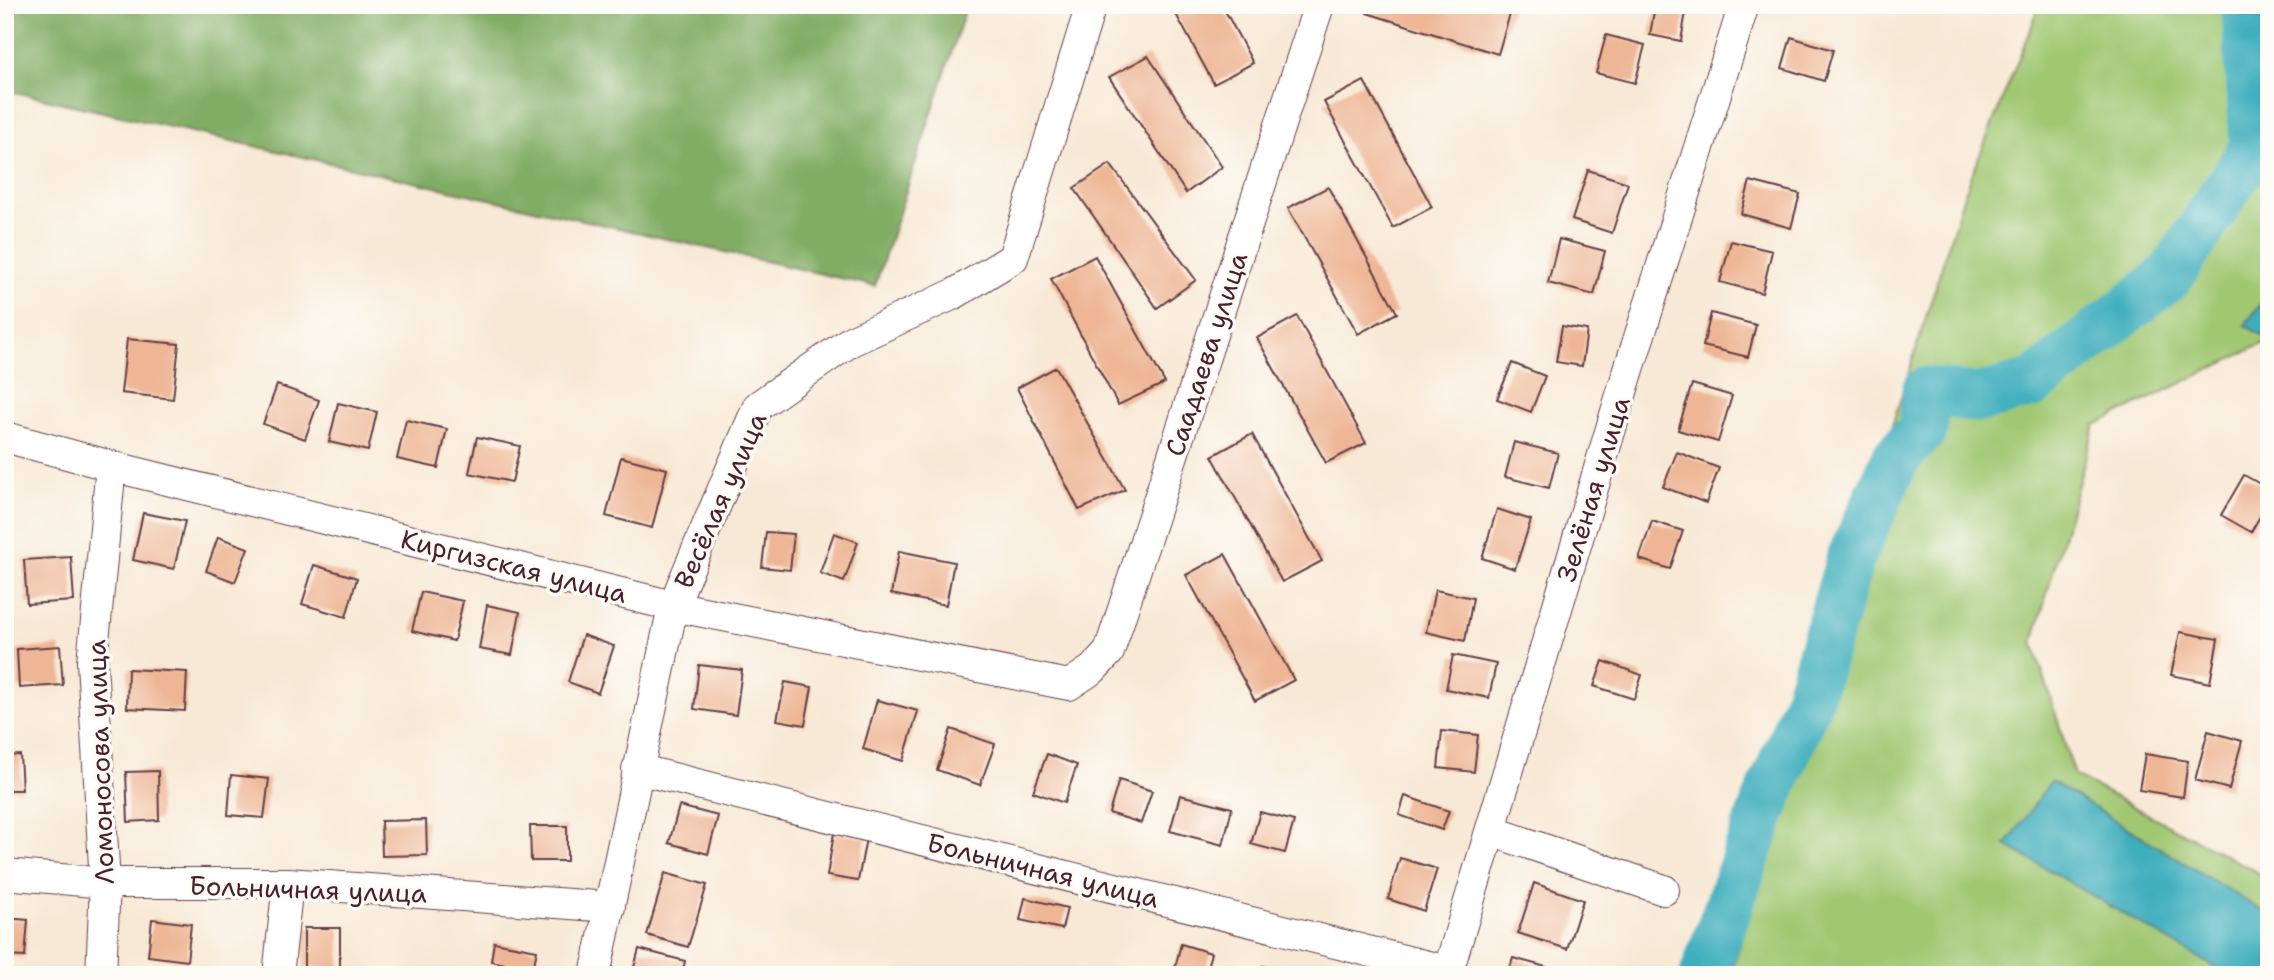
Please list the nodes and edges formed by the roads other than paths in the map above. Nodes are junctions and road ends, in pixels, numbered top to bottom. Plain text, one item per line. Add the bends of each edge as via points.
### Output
1 (1091, 5) edge
2 (1319, 5) edge
3 (1744, 5) edge
4 (5, 437) edge
5 (111, 466) junction
6 (673, 606) junction
7 (1069, 685) joint
8 (637, 769) junction
9 (1491, 831) junction
10 (5, 874) edge
11 (105, 883) junction
12 (288, 883) junction
13 (1664, 890) dead end
14 (610, 906) junction
15 (1448, 973) edge
16 (101, 975) edge
17 (278, 975) edge
18 (595, 975) edge

1 - 6 street, Весёлая улица via 1013,258 954,294 851,341 758,406
2 - 7 street, Саадаева улица via 1110,652
3 - 9 street, Зелёная улица via 1624,384
4 - 5 street, Киргизская улица
5 - 6 street, Киргизская улица
5 - 11 street, Ломоносова улица via 92,662
6 - 7 street, Киргизская улица
6 - 8 street, Весёлая улица
8 - 14 street, Весёлая улица
8 - 15 street, Больничная улица
9 - 13 street
9 - 15 street, Зелёная улица
10 - 11 street, Больничная улица
11 - 12 street, Больничная улица
11 - 16 street, Ломоносова улица
12 - 14 street, Больничная улица
12 - 17 street
14 - 18 street, Весёлая улица

